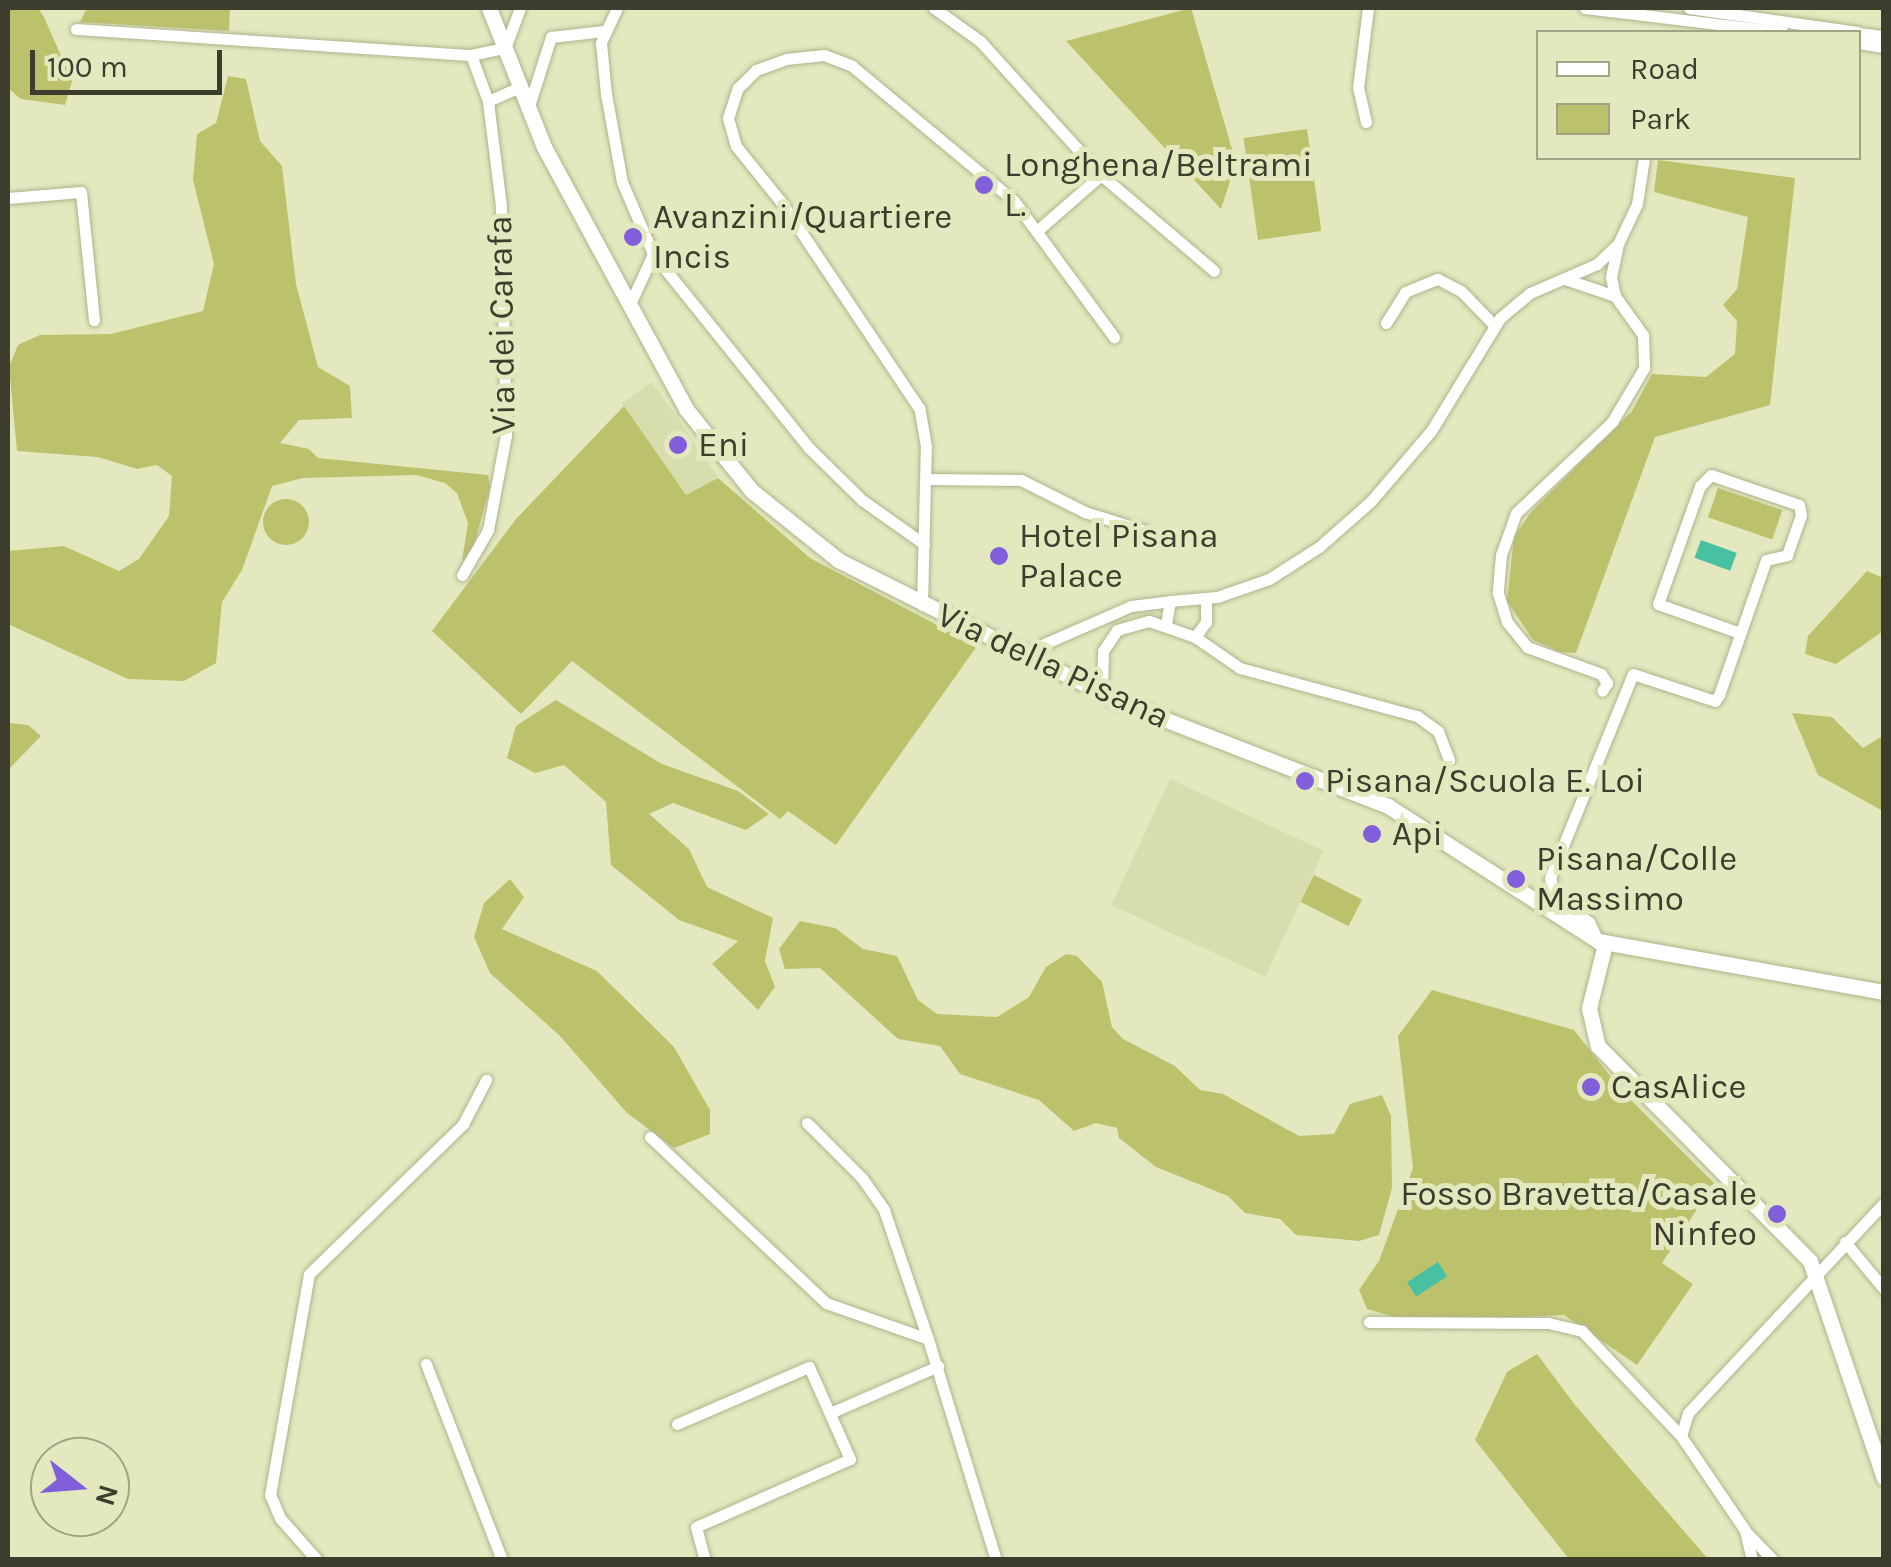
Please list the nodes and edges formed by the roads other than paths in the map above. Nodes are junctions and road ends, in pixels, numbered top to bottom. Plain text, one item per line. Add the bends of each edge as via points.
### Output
1 (488, 8) edge
2 (520, 8) edge
3 (617, 8) edge
4 (934, 8) edge
5 (1368, 8) edge
6 (1585, 8) edge
7 (1695, 15) edge
8 (76, 30) dead end
9 (1773, 30) edge
10 (1831, 30) edge
11 (604, 31) junction
12 (505, 48) junction
13 (471, 55) junction
14 (519, 87) junction
15 (488, 101) junction
16 (528, 109) junction
17 (1366, 122) dead end
18 (1644, 160) edge
19 (1101, 176) junction
20 (8, 198) edge
21 (1039, 230) junction
22 (1618, 244) junction
23 (653, 254) junction
24 (1214, 272) dead end
25 (1565, 279) junction
26 (1615, 296) junction
27 (629, 306) junction
28 (94, 320) dead end
29 (1386, 323) dead end
30 (1494, 325) junction
31 (1114, 338) dead end
32 (926, 478) junction
33 (1145, 531) dead end
34 (924, 544) junction
35 (462, 574) dead end
36 (1206, 599) junction
37 (1170, 601) junction
38 (922, 605) junction
39 (1166, 624) junction
40 (1086, 630) junction
41 (1740, 633) junction
42 (1195, 637) junction
43 (1104, 648) junction
44 (1021, 654) junction
45 (1602, 691) dead end
46 (1102, 694) junction
47 (1450, 760) dead end
48 (1602, 943) junction
49 (1884, 992) edge
50 (486, 1080) dead end
51 (807, 1123) dead end
52 (650, 1137) dead end
53 (1884, 1203) edge
54 (1845, 1242) junction
55 (1816, 1273) junction
56 (1884, 1289) edge
57 (1370, 1322) dead end
58 (928, 1338) junction
59 (426, 1364) dead end
60 (938, 1366) junction
61 (830, 1413) junction
62 (677, 1424) dead end
63 (1681, 1436) junction
64 (1884, 1478) edge
65 (1744, 1530) junction
66 (317, 1560) edge
67 (502, 1560) edge
68 (705, 1560) edge
69 (996, 1560) edge
70 (1752, 1560) edge
71 (1774, 1560) edge

1 - 12 main road, Via della Pisana
2 - 12 street
3 - 11 street
4 - 19 street via 980,42
5 - 17 street via 1358,88
6 - 7 street
7 - 9 street
7 - 10 street
8 - 13 street
11 - 16 street via 551,37
11 - 23 street via 603,74 622,182
12 - 13 street
12 - 14 main road, Via della Pisana
13 - 15 street, Via dei Carafa
14 - 15 street
14 - 16 main road, Via della Pisana
15 - 35 street, Via dei Carafa via 501,206 506,435 488,530
16 - 27 main road, Via della Pisana
18 - 22 street via 1634,214
19 - 21 street
19 - 24 street
20 - 28 street via 82,192
21 - 31 street
21 - 32 street via 1000,186 841,59 814,55 769,63 734,95 728,118 736,146 914,396 923,419
22 - 25 street via 1591,268
22 - 26 street via 1611,276
23 - 27 street
23 - 34 street via 797,435 862,500
25 - 26 street
25 - 30 street via 1522,298
26 - 45 street via 1643,335 1641,376 1612,422 1516,514 1498,584 1503,615 1518,639 1545,658 1604,676
27 - 38 main road, Via della Pisana via 686,409 730,468 844,564
29 - 30 street via 1405,292 1438,280 1461,292
30 - 36 street via 1431,431 1359,512 1280,573
32 - 33 street via 1021,480 1084,512
32 - 34 street
34 - 38 street
36 - 37 street
36 - 42 street via 1207,619
37 - 39 street
37 - 40 street via 1131,606
38 - 44 main road, Via della Pisana
39 - 42 street
39 - 43 street via 1130,623
40 - 43 street
40 - 44 street
41 - 41 street via 1766,560 1787,555 1802,510 1711,475 1700,486 1658,604
41 - 48 street via 1714,701 1633,674 1550,878 1554,895 1589,922
42 - 47 street via 1240,668 1417,716 1438,731
43 - 46 street
44 - 46 main road, Via della Pisana
46 - 48 main road, Via della Pisana via 1376,799
48 - 49 main road, Via della Pisana
48 - 55 main road via 1588,1014 1601,1052
50 - 66 street via 463,1124 308,1274 270,1496
51 - 58 street via 884,1210
52 - 58 street via 826,1303
53 - 54 street
54 - 55 street
54 - 56 street
55 - 63 street via 1688,1413
55 - 64 main road
57 - 63 street via 1563,1324 1604,1348
58 - 60 street
59 - 67 street
60 - 61 street
60 - 69 street
61 - 62 street via 808,1367
61 - 68 street via 850,1459 696,1527
63 - 65 street
65 - 70 street
65 - 71 street

